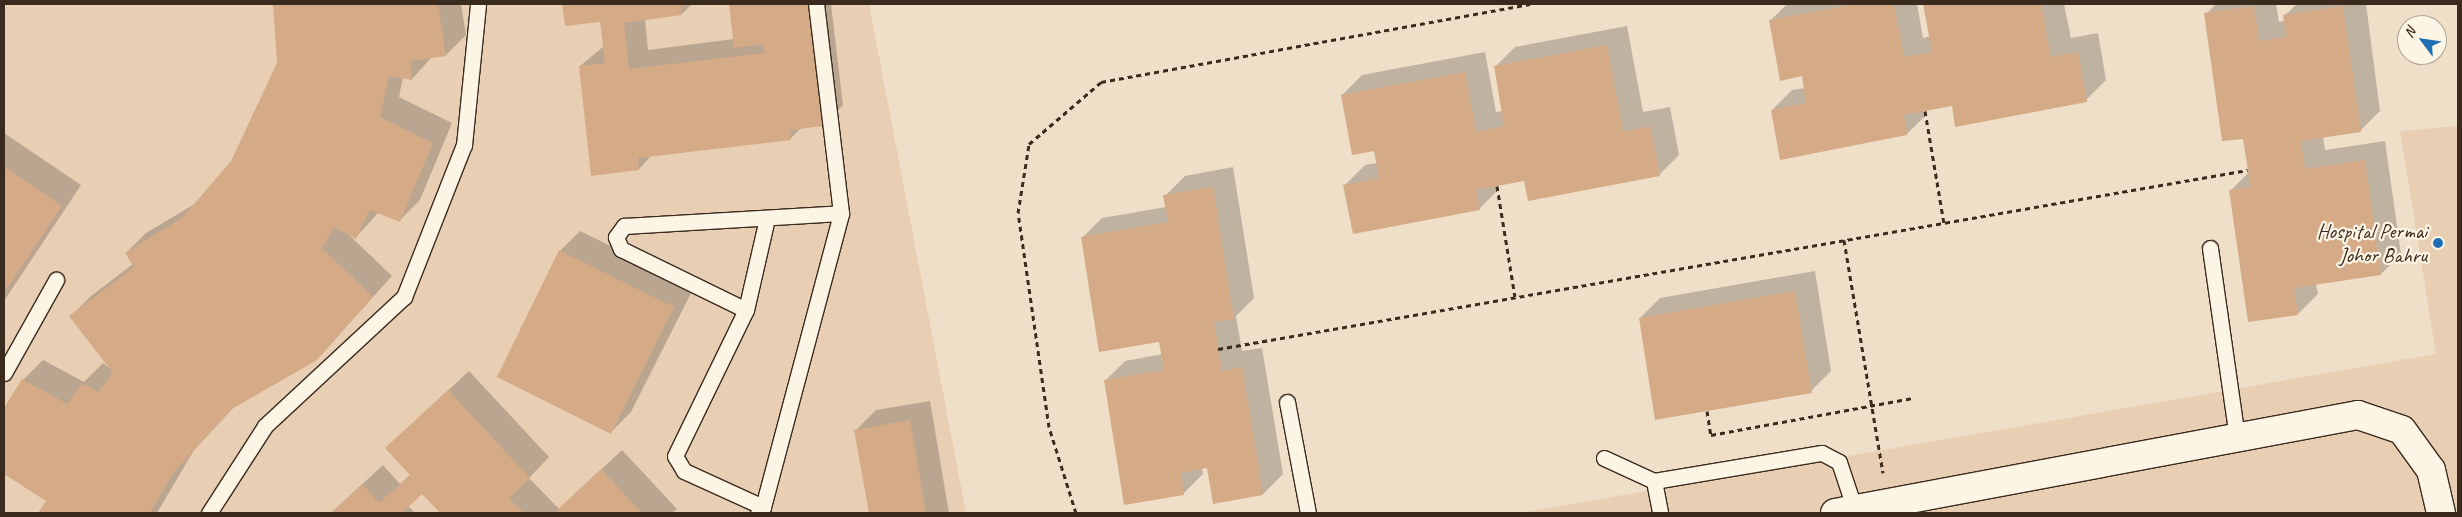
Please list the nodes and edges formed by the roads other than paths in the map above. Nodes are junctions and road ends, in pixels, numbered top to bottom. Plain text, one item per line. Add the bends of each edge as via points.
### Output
1 (478, 4) edge
2 (816, 4) edge
3 (841, 213) junction
4 (767, 218) junction
5 (2210, 248) dead end
6 (56, 280) dead end
7 (746, 310) junction
8 (4, 373) edge
9 (1287, 402) dead end
10 (2237, 438) junction
11 (1604, 458) dead end
12 (1654, 481) junction
13 (760, 510) edge
14 (1845, 512) edge
15 (209, 513) edge
16 (1308, 513) edge
17 (1660, 513) edge
18 (2442, 513) edge

1 - 15 lane via 464,145 404,298 264,426
2 - 3 lane
3 - 4 lane
3 - 13 lane
4 - 7 lane
4 - 7 lane via 624,226 616,238 621,249
5 - 10 lane
6 - 8 lane
7 - 13 lane via 675,456 684,471
9 - 16 lane
10 - 14 street
10 - 18 street via 2358,414 2402,430 2431,470
11 - 12 lane
12 - 14 lane via 1822,453 1838,462
12 - 17 lane

